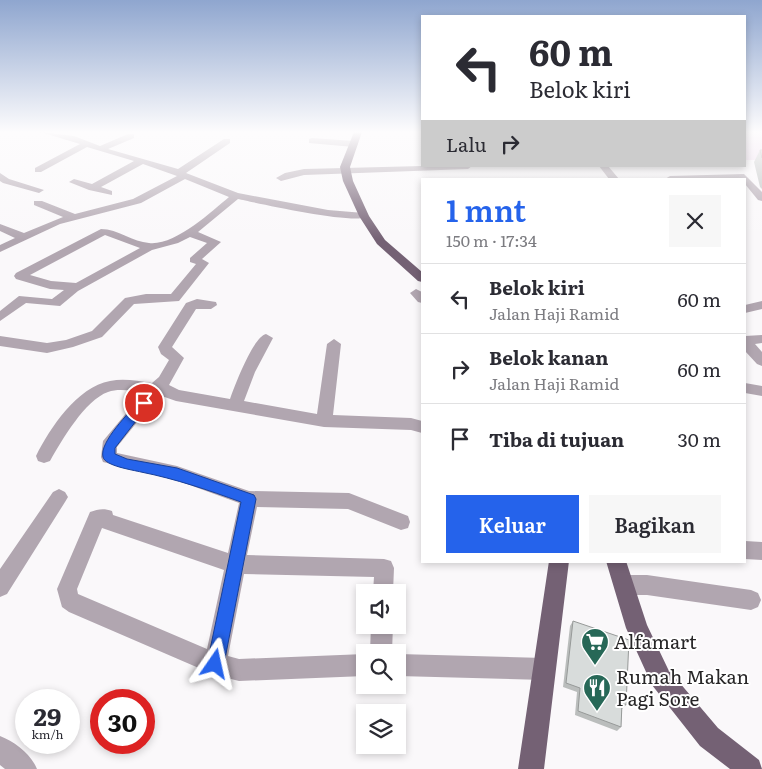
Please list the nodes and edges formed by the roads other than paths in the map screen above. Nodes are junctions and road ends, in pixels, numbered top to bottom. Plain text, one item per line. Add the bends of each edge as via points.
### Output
1 (42, 168) edge
2 (129, 168) edge
3 (163, 168) edge
4 (190, 168) edge
5 (345, 168) edge
6 (429, 168) edge
7 (605, 168) edge
8 (38, 170) dead end
9 (344, 172) junction
10 (182, 174) junction
11 (0, 175) edge
12 (281, 178) dead end
13 (613, 178) edge
14 (695, 178) edge
15 (745, 178) edge
16 (746, 179) edge
17 (74, 182) dead end
18 (92, 188) junction
19 (39, 190) dead end
20 (109, 193) dead end
21 (761, 194) edge
22 (236, 196) junction
23 (38, 203) dead end
24 (364, 216) junction
25 (73, 217) junction
26 (0, 227) edge
27 (190, 233) junction
28 (23, 237) junction
29 (149, 247) junction
30 (0, 249) edge
31 (421, 277) edge
32 (74, 288) junction
33 (211, 305) dead end
34 (762, 305) edge
35 (746, 309) edge
36 (0, 317) edge
37 (266, 338) dead end
38 (762, 339) edge
39 (0, 341) edge
40 (746, 341) edge
41 (746, 342) edge
42 (334, 344) dead end
43 (762, 362) edge
44 (746, 388) edge
45 (155, 389) junction
46 (762, 391) edge
47 (235, 405) junction
48 (324, 421) junction
49 (421, 427) edge
50 (44, 456) dead end
51 (59, 497) dead end
52 (249, 499) junction
53 (401, 522) dead end
54 (746, 550) edge
55 (762, 551) edge
56 (559, 563) edge
57 (617, 563) edge
58 (234, 564) junction
59 (383, 584) edge
60 (624, 585) junction
61 (0, 587) edge
62 (750, 600) dead end
63 (215, 664) junction
64 (356, 665) edge
65 (406, 665) edge
66 (544, 669) junction
67 (0, 748) edge
68 (24, 769) edge
69 (531, 769) edge
70 (750, 769) edge

1 - 8 street
2 - 18 street
3 - 10 street
4 - 10 street
5 - 9 main road
6 - 9 street
7 - 13 street
9 - 12 street via 292,172
9 - 24 main road
10 - 22 street
10 - 25 street via 137,201
11 - 19 street via 6,181
14 - 15 street
16 - 21 street
17 - 18 street
18 - 20 street
22 - 24 street
22 - 27 street
23 - 25 street
24 - 31 main road via 381,242
25 - 28 street
26 - 28 street
27 - 29 street via 166,244
27 - 39 street via 215,242 194,260 203,263 175,298 130,301 97,334 68,344 47,348
28 - 30 street
29 - 32 street
29 - 32 street via 101,232 20,276
32 - 36 street via 55,303 23,299
33 - 45 street via 197,303 191,306 165,347 176,362
34 - 35 street
37 - 47 street
38 - 40 street
41 - 43 street
42 - 48 street
44 - 46 street
45 - 47 street
45 - 50 street via 115,385 97,390 84,402
45 - 52 street via 109,446 109,456 125,464 177,473
47 - 48 street
48 - 49 street
51 - 61 street
52 - 53 street via 349,501
52 - 58 street
54 - 55 street
56 - 66 main road
57 - 60 main road
58 - 59 street via 384,568
58 - 63 street
58 - 63 street via 101,518 67,589 69,600 92,613
60 - 62 street via 647,585
60 - 70 main road via 637,628 660,677 709,737
63 - 64 street via 239,670
65 - 66 street
66 - 69 main road
67 - 68 street

